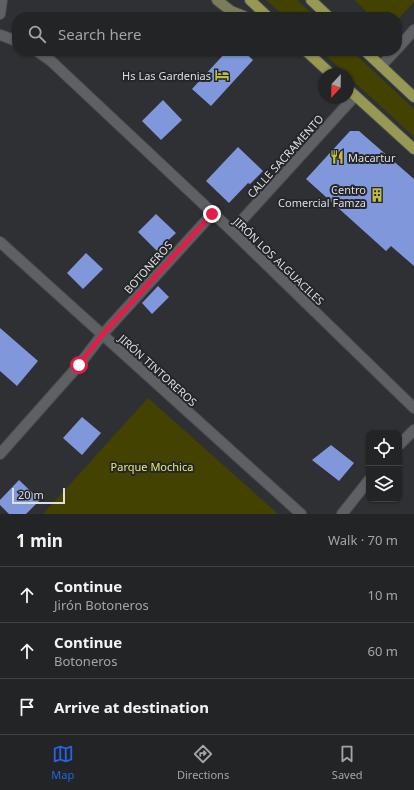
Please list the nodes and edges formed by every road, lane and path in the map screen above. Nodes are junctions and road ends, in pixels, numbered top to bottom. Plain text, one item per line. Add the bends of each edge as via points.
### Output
1 (2, 0) edge
2 (217, 0) edge
3 (250, 0) edge
4 (311, 0) edge
5 (234, 12) edge
6 (263, 12) edge
7 (324, 12) edge
8 (0, 14) edge
9 (414, 30) edge
10 (0, 35) edge
11 (12, 39) edge
12 (402, 43) edge
13 (44, 56) edge
14 (311, 56) edge
15 (370, 56) edge
16 (390, 56) edge
17 (381, 66) junction
18 (324, 68) edge
19 (354, 94) edge
20 (414, 97) edge
21 (342, 104) edge
22 (414, 149) edge
23 (212, 214) junction
24 (232, 231) junction
25 (0, 242) edge
26 (102, 335) junction
27 (414, 408) edge
28 (414, 430) edge
29 (402, 442) edge
30 (0, 454) edge
31 (366, 484) edge
32 (301, 514) edge
33 (342, 514) edge

1 - 8 street
2 - 5 street
3 - 6 main road
4 - 7 main road
9 - 12 street
10 - 11 street
13 - 23 street, JIRÓN LOS ALGUACILES
14 - 18 main road
15 - 17 main road
16 - 17 street
17 - 20 main road
19 - 22 main road
21 - 24 street, CALLE SACRAMENTO
23 - 24 street, JIRÓN LOS ALGUACILES
23 - 26 street, BOTONEROS
24 - 27 street, JIRÓN LOS ALGUACILES
25 - 26 street, JIRÓN TINTOREROS
26 - 30 street, BOTONEROS via 79,365
26 - 32 street, JIRÓN TINTOREROS
28 - 29 street
31 - 33 street

